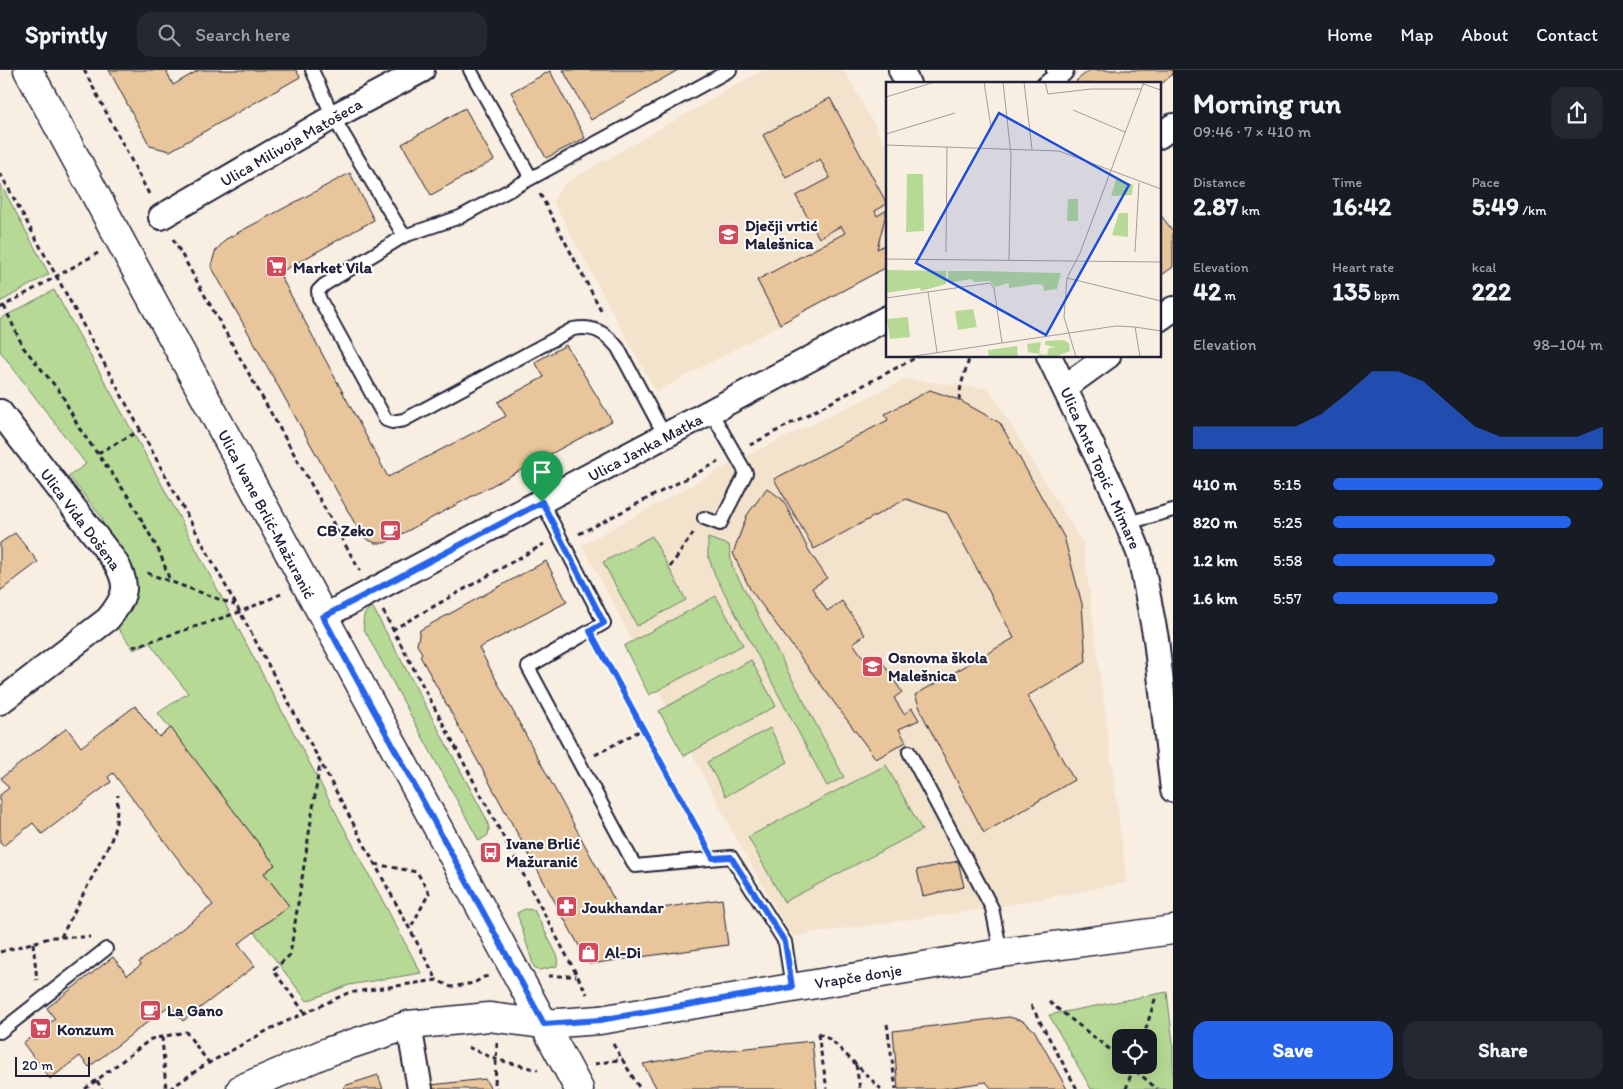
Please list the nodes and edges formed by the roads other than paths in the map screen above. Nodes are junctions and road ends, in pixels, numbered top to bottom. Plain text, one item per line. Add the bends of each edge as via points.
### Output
1 (28, 70) edge
2 (312, 70) edge
3 (422, 70) edge
4 (470, 70) edge
5 (730, 70) edge
6 (901, 70) edge
7 (907, 82) edge
8 (333, 117) junction
9 (1173, 126) edge
10 (1160, 135) edge
11 (531, 178) junction
12 (161, 217) road end
13 (404, 236) junction
14 (1173, 309) edge
15 (1160, 318) edge
16 (886, 319) edge
17 (1050, 358) edge
18 (1105, 358) edge
19 (1065, 387) junction
20 (0, 412) edge
21 (711, 412) junction
22 (665, 436) junction
23 (542, 502) junction
24 (1173, 510) edge
25 (704, 518) road end
26 (1128, 524) junction
27 (323, 617) junction
28 (0, 702) edge
29 (909, 752) dead end
30 (1173, 790) edge
31 (1173, 930) edge
32 (102, 943) road end
33 (1001, 953) junction
34 (792, 987) junction
35 (544, 1024) junction
36 (409, 1026) junction
37 (0, 1032) edge
38 (241, 1089) edge
39 (420, 1089) edge
40 (579, 1089) edge

1 - 27 street, Ulica Ivane Brlić-Mažuranić
2 - 8 lane
3 - 8 street, Ulica Milivoja Matošeca
4 - 11 lane
5 - 11 lane
6 - 7 street
8 - 12 street, Ulica Milivoja Matošeca
8 - 13 lane
9 - 10 street
11 - 13 lane via 460,217
13 - 22 lane via 318,291 386,420 404,420 572,329 586,326 608,336 618,348
14 - 15 street
16 - 21 street, Ulica Janka Matka
17 - 19 street, Ulica Ante Topić - Mimare
18 - 19 street
19 - 26 street, Ulica Ante Topić - Mimare
20 - 28 street, Ulica Vida Došena via 114,560 125,588 120,603 108,619
21 - 22 street, Ulica Janka Matka
21 - 25 lane via 746,473 720,524
22 - 23 street, Ulica Janka Matka
23 - 27 street, Ulica Janka Matka
23 - 34 lane via 604,623 528,667 635,866 731,857 785,942
24 - 26 lane
26 - 30 street, Ulica Ante Topić - Mimare via 1140,555 1156,639
27 - 35 street, Ulica Ivane Brlić-Mažuranić
29 - 33 lane via 992,908
31 - 33 street, Vrapče donje
32 - 37 lane
33 - 34 street, Vrapče donje
34 - 35 street, Vrapče donje via 600,1020
35 - 36 street, Vrapče donje via 489,1017
35 - 40 street, Ulica Ivane Brlić-Mažuranić
36 - 38 street, Vrapče donje via 330,1051
36 - 39 street

